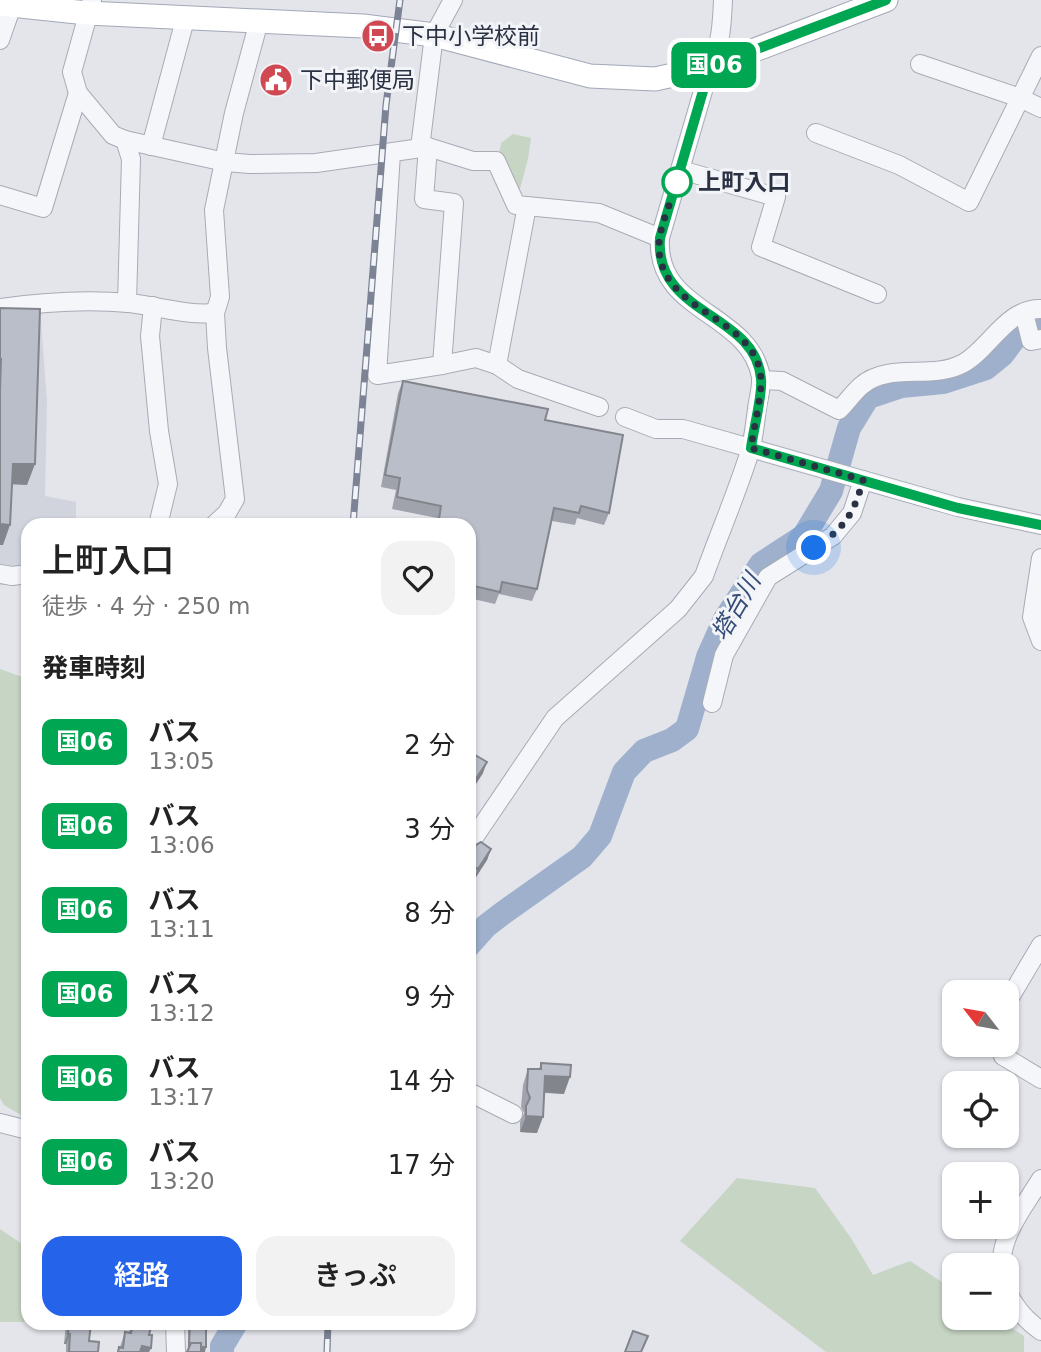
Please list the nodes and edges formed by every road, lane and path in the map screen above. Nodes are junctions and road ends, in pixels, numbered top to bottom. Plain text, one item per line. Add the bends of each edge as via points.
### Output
1 (453, 0) edge
2 (723, 0) edge
3 (886, 0) edge
4 (9, 3) edge
5 (89, 6) edge
6 (186, 16) junction
7 (259, 21) junction
8 (434, 35) junction
9 (0, 40) edge
10 (1041, 56) edge
11 (920, 64) dead end
12 (710, 67) junction
13 (78, 93) junction
14 (1020, 98) junction
15 (1041, 108) edge
16 (816, 133) dead end
17 (125, 140) junction
18 (151, 146) junction
19 (424, 147) junction
20 (391, 153) junction
21 (225, 162) junction
22 (681, 170) junction
23 (0, 195) edge
24 (527, 206) junction
25 (660, 238) junction
26 (877, 294) dead end
27 (127, 303) junction
28 (153, 306) junction
29 (0, 308) edge
30 (1032, 311) edge
31 (215, 313) junction
32 (1041, 339) edge
33 (442, 365) junction
34 (497, 365) junction
35 (761, 380) junction
36 (599, 407) dead end
37 (625, 417) dead end
38 (751, 448) junction
39 (858, 478) junction
40 (160, 518) edge
41 (222, 518) edge
42 (1041, 525) edge
43 (1041, 558) edge
44 (0, 574) edge
45 (21, 575) edge
46 (1041, 641) edge
47 (712, 703) dead end
48 (476, 835) edge
49 (1041, 945) edge
50 (1019, 982) edge
51 (1005, 1057) edge
52 (1041, 1079) edge
53 (476, 1096) edge
54 (513, 1114) dead end
55 (0, 1122) edge
56 (21, 1127) edge
57 (1041, 1179) edge
58 (1004, 1253) edge
59 (1019, 1311) edge
60 (175, 1330) edge
61 (1041, 1331) edge
62 (176, 1352) edge

1 - 8 street
2 - 12 street via 718,50
3 - 12 main road
4 - 5 main road
4 - 9 street
5 - 6 main road
5 - 13 street via 72,72
6 - 7 main road
6 - 18 street
7 - 8 main road
7 - 21 street
8 - 12 main road via 590,76 655,79
8 - 19 street
10 - 14 street
11 - 14 street
12 - 22 street
13 - 17 street via 113,135
13 - 23 street via 43,208
14 - 15 street
14 - 16 street via 969,202 899,164
17 - 18 street
17 - 27 street via 131,159
18 - 21 street
19 - 20 street
19 - 24 street via 473,162 496,162 516,205
19 - 33 street via 424,199 454,203
20 - 21 street via 316,163
20 - 33 street via 377,375
21 - 31 street via 214,210 220,297
22 - 25 street
22 - 26 street via 776,197 761,247
24 - 25 street via 599,213
24 - 34 street
25 - 35 street via 659,251 669,282 746,344
27 - 28 street
27 - 29 street via 62,300
28 - 31 street
28 - 40 street via 150,336 168,484
30 - 32 street via 1031,341
30 - 35 street via 995,333 963,363 876,377 862,384 839,410 782,381
31 - 41 street via 235,499
33 - 34 street via 476,358
34 - 36 street via 518,379
35 - 38 street
37 - 38 street via 656,429 683,429
38 - 39 street
38 - 48 street via 704,576 691,594 555,718
39 - 42 street via 958,508
39 - 47 street via 852,513 838,530 768,577 724,655
43 - 46 street via 1032,617
44 - 45 street
49 - 50 street
51 - 52 street
53 - 54 street
55 - 56 street
57 - 58 street via 1008,1235
59 - 61 street
60 - 62 street

